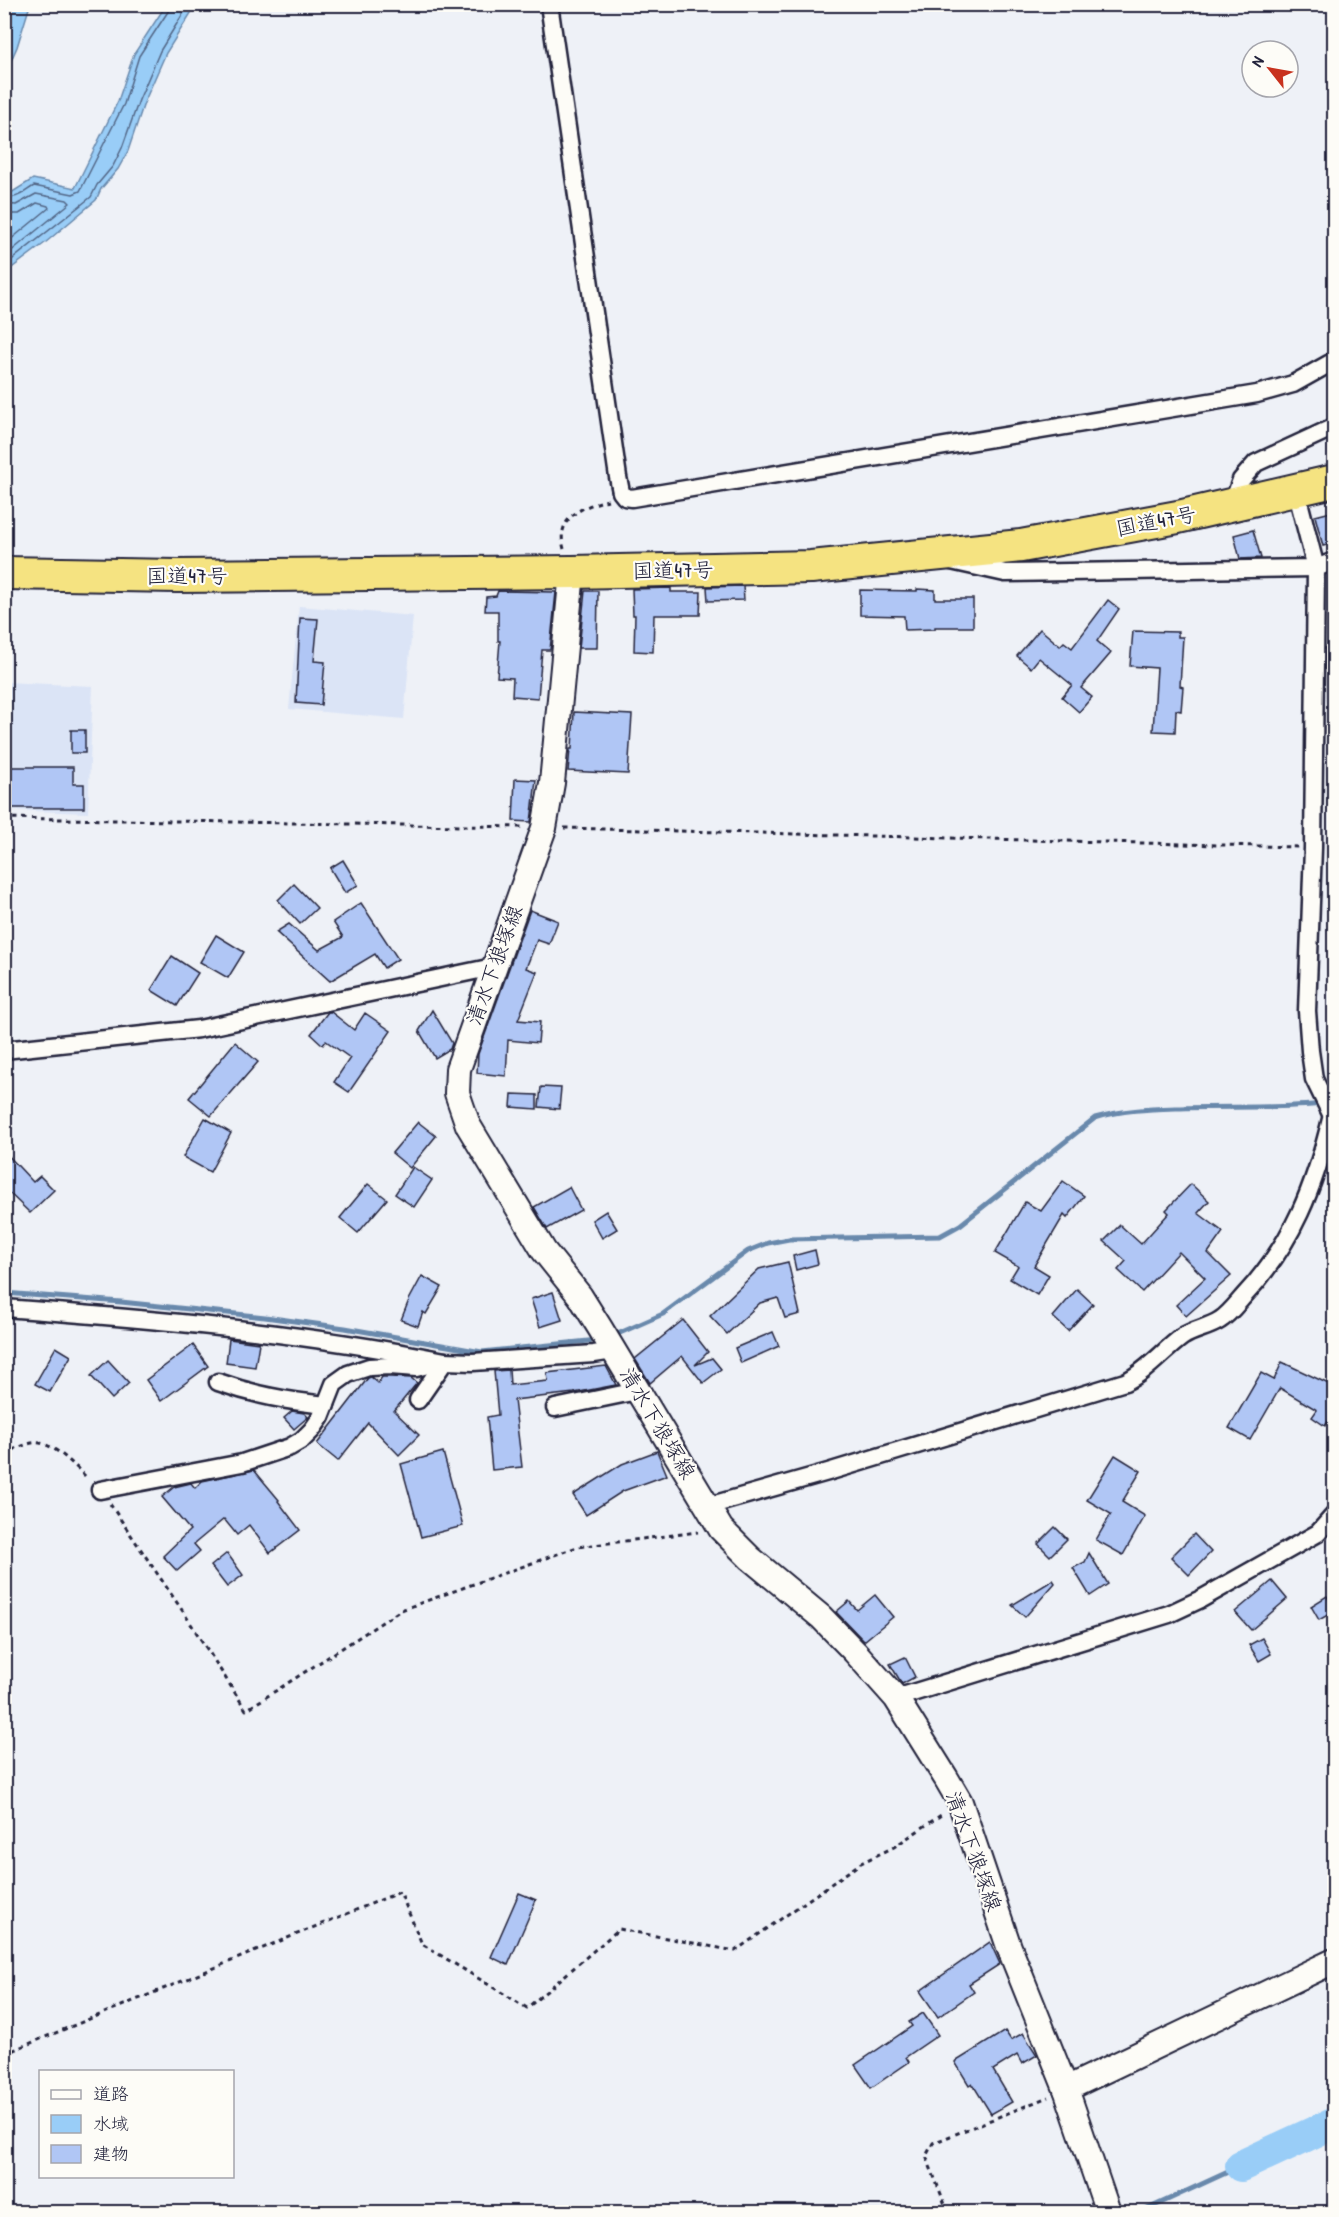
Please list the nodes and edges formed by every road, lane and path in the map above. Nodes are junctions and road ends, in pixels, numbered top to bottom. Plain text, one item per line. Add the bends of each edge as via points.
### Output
1 (549, 4) edge
2 (1335, 361) edge
3 (1335, 427) edge
4 (1335, 481) edge
5 (1296, 489) junction
6 (625, 496) junction
7 (1232, 505) junction
8 (931, 555) junction
9 (1335, 561) edge
10 (1317, 568) junction
11 (572, 572) junction
12 (4, 573) edge
13 (4, 818) edge
14 (544, 828) junction
15 (1313, 848) junction
16 (493, 967) junction
17 (4, 1050) edge
18 (1330, 1111) edge
19 (4, 1308) edge
20 (608, 1341) junction
21 (445, 1361) junction
22 (218, 1382) dead end
23 (637, 1391) junction
24 (418, 1400) dead end
25 (326, 1405) junction
26 (555, 1408) dead end
27 (4, 1454) edge
28 (100, 1490) junction
29 (708, 1506) junction
30 (1335, 1515) edge
31 (721, 1529) junction
32 (896, 1698) junction
33 (960, 1802) junction
34 (1335, 1961) edge
35 (4, 2054) edge
36 (1066, 2089) junction
37 (948, 2212) edge
38 (1108, 2212) edge

1 - 6 street via 618,477
2 - 6 street via 1293,384 1257,394 632,498
3 - 7 street via 1256,463 1241,480
4 - 5 highway, 国道47号
5 - 7 highway, 国道47号
5 - 10 street
6 - 11 path via 591,504 562,527 561,538
7 - 8 highway, 国道47号 via 1021,546
8 - 10 street via 1005,573
8 - 11 highway, 国道47号 via 811,567
9 - 10 street
10 - 15 street
11 - 12 highway, 国道47号 via 177,576
11 - 14 main road, 清水下狼塚線 via 552,783
13 - 14 path
14 - 15 path
14 - 16 main road, 清水下狼塚線
15 - 18 street via 1307,1011 1314,1079
16 - 17 street via 199,1029
16 - 20 main road, 清水下狼塚線 via 458,1069 457,1094 468,1125 544,1251 580,1296
18 - 29 street via 1321,1159 1303,1209 1281,1251 1221,1320 1190,1331 1137,1377
19 - 21 street via 168,1320
20 - 21 street via 594,1354
20 - 23 main road, 清水下狼塚線
21 - 24 street
21 - 25 street via 416,1368 369,1367 348,1374 334,1384
22 - 25 street via 282,1401
23 - 26 street
23 - 29 main road, 清水下狼塚線
25 - 28 street via 312,1430 290,1447 242,1463
27 - 28 path via 34,1442 48,1446
28 - 31 path via 246,1710 401,1611 577,1546
29 - 31 main road, 清水下狼塚線
30 - 32 street via 1318,1533 1168,1614
31 - 32 main road, 清水下狼塚線 via 821,1617
32 - 33 main road, 清水下狼塚線
33 - 35 path via 894,1847 861,1863 735,1951 619,1929 527,2008 422,1944 400,1892
33 - 36 main road, 清水下狼塚線 via 1009,1947
34 - 36 main road
36 - 37 path via 933,2143 926,2156
36 - 38 main road, 清水下狼塚線

